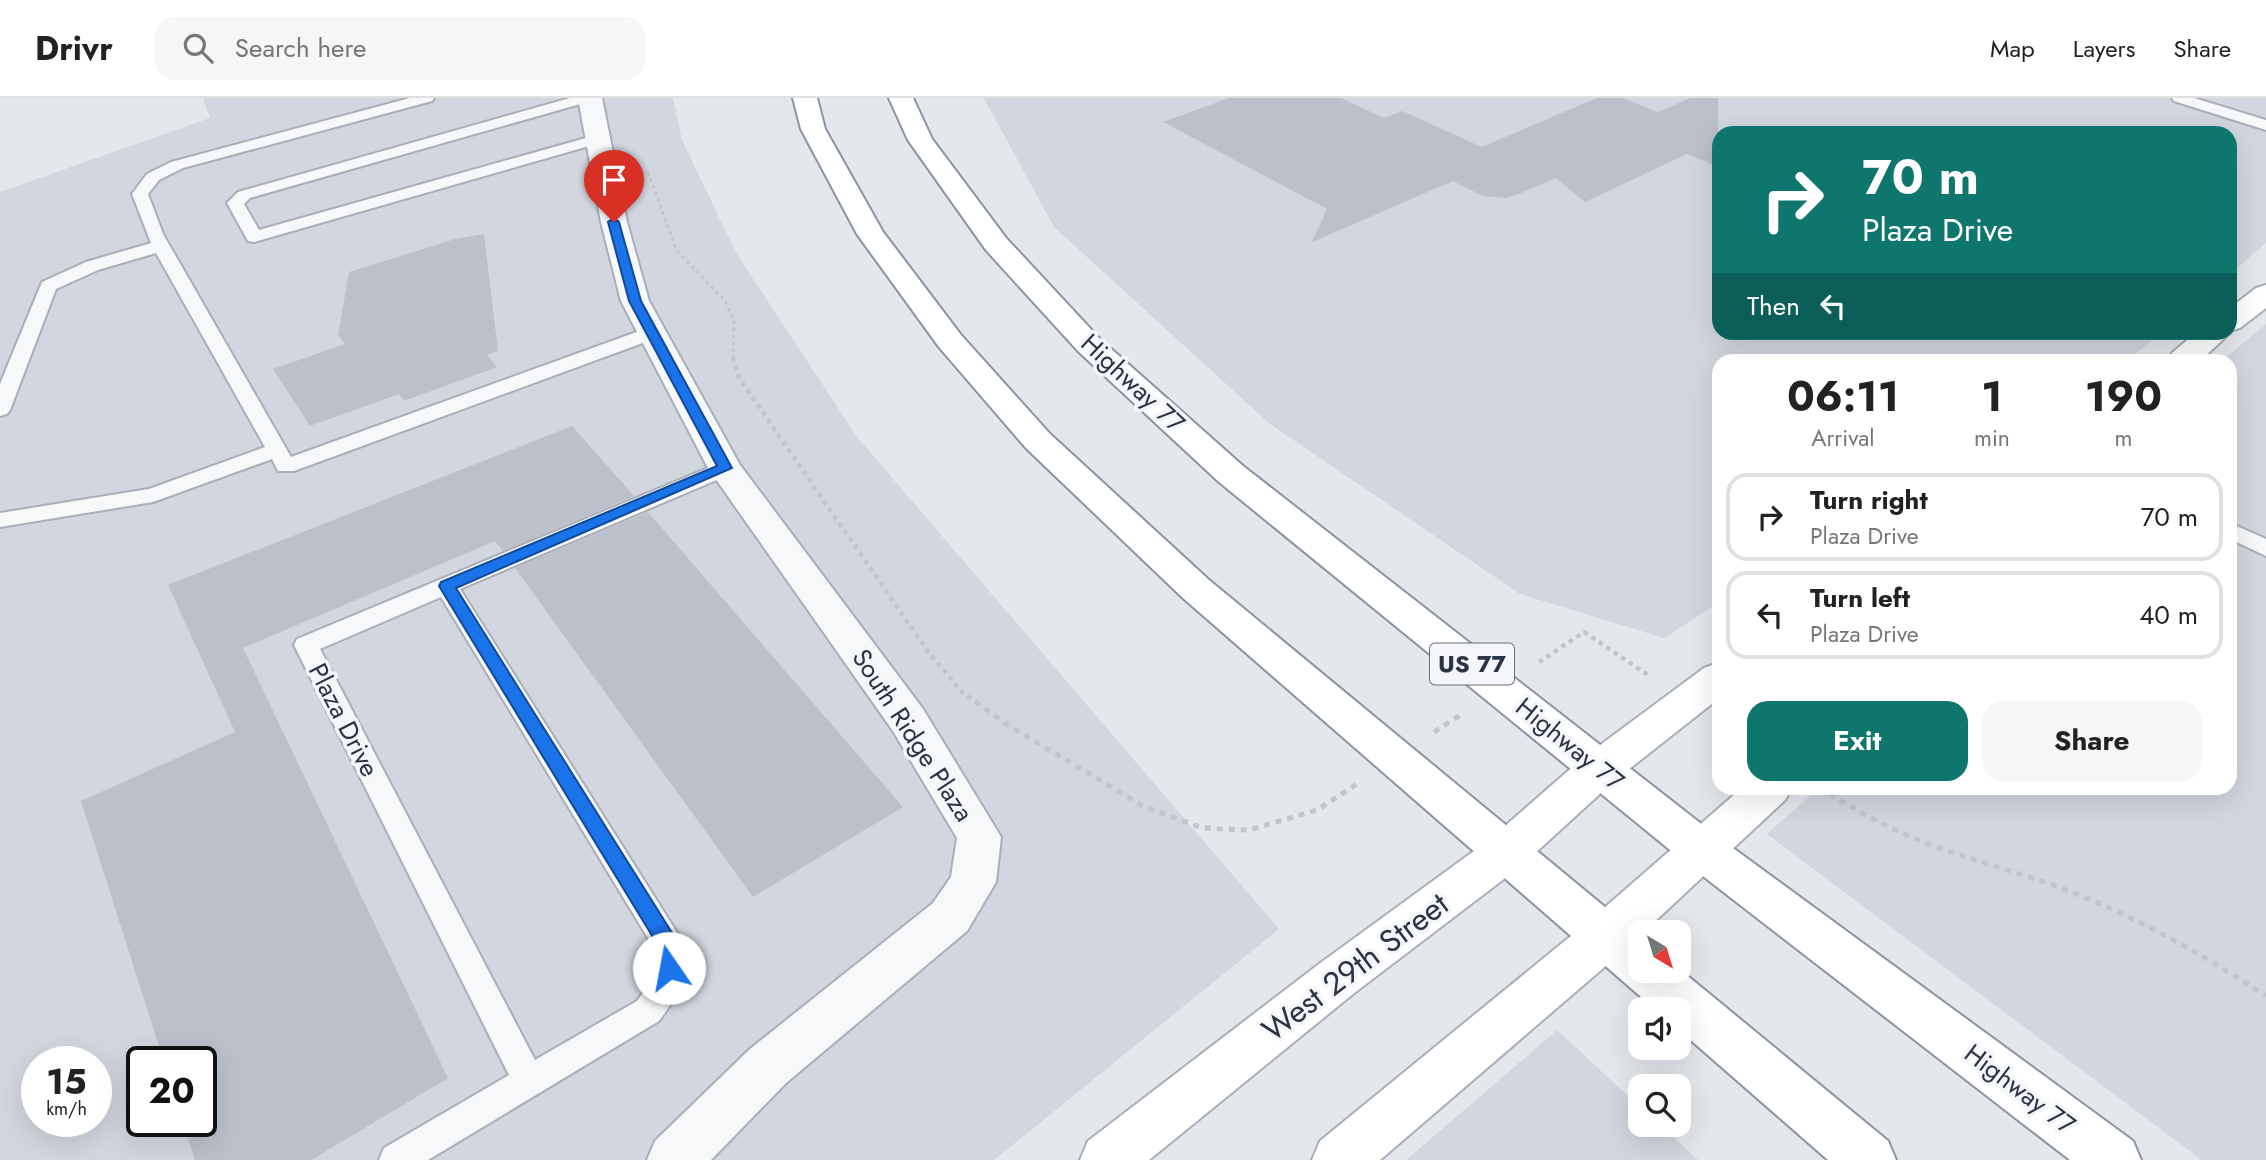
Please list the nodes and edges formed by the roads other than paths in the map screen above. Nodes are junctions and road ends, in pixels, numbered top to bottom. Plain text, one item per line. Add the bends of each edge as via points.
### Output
1 (427, 98) edge
2 (588, 98) edge
3 (805, 98) edge
4 (901, 98) edge
5 (2179, 98) edge
6 (2266, 125) edge
7 (598, 139) junction
8 (161, 246) junction
9 (2266, 294) edge
10 (2237, 317) edge
11 (652, 332) junction
12 (2207, 340) edge
13 (2190, 354) edge
14 (0, 410) edge
15 (277, 450) junction
16 (725, 468) junction
17 (0, 520) edge
18 (2237, 534) edge
19 (2266, 548) edge
20 (446, 586) junction
21 (1703, 690) edge
22 (1600, 769) junction
23 (1762, 795) edge
24 (1702, 850) junction
25 (1505, 853) junction
26 (1622, 951) edge
27 (1661, 984) edge
28 (528, 1079) junction
29 (396, 1160) edge
30 (674, 1160) edge
31 (1107, 1160) edge
32 (1339, 1160) edge
33 (1869, 1160) edge
34 (2114, 1160) edge

1 - 8 lane via 234,148 153,177 140,194
2 - 7 street
2 - 7 lane via 244,195 235,203 254,237
3 - 25 main road via 813,129 871,234 950,341 1038,441 1196,589
4 - 22 main road, Highway 77 / US 77 via 920,140 996,244 1089,345 1231,474
5 - 6 lane
7 - 11 street via 635,301
8 - 14 lane via 92,266 48,286
8 - 15 lane
9 - 10 main road
11 - 15 lane via 286,466
11 - 16 street
12 - 13 main road
15 - 17 lane via 153,495
16 - 20 lane, Plaza Drive
16 - 30 street, South Ridge Plaza via 908,720 979,837 973,882 950,917 768,1066
18 - 19 lane
20 - 28 lane via 672,951 667,985 648,1011
20 - 28 lane, Plaza Drive via 306,645
21 - 22 main road, West 29th Street
22 - 24 main road, Highway 77 / US 77
22 - 25 main road, West 29th Street
23 - 24 main road
24 - 26 main road
24 - 34 main road, Highway 77 / US 77
25 - 26 main road
25 - 31 main road, West 29th Street
26 - 32 main road
27 - 33 main road
28 - 29 lane

